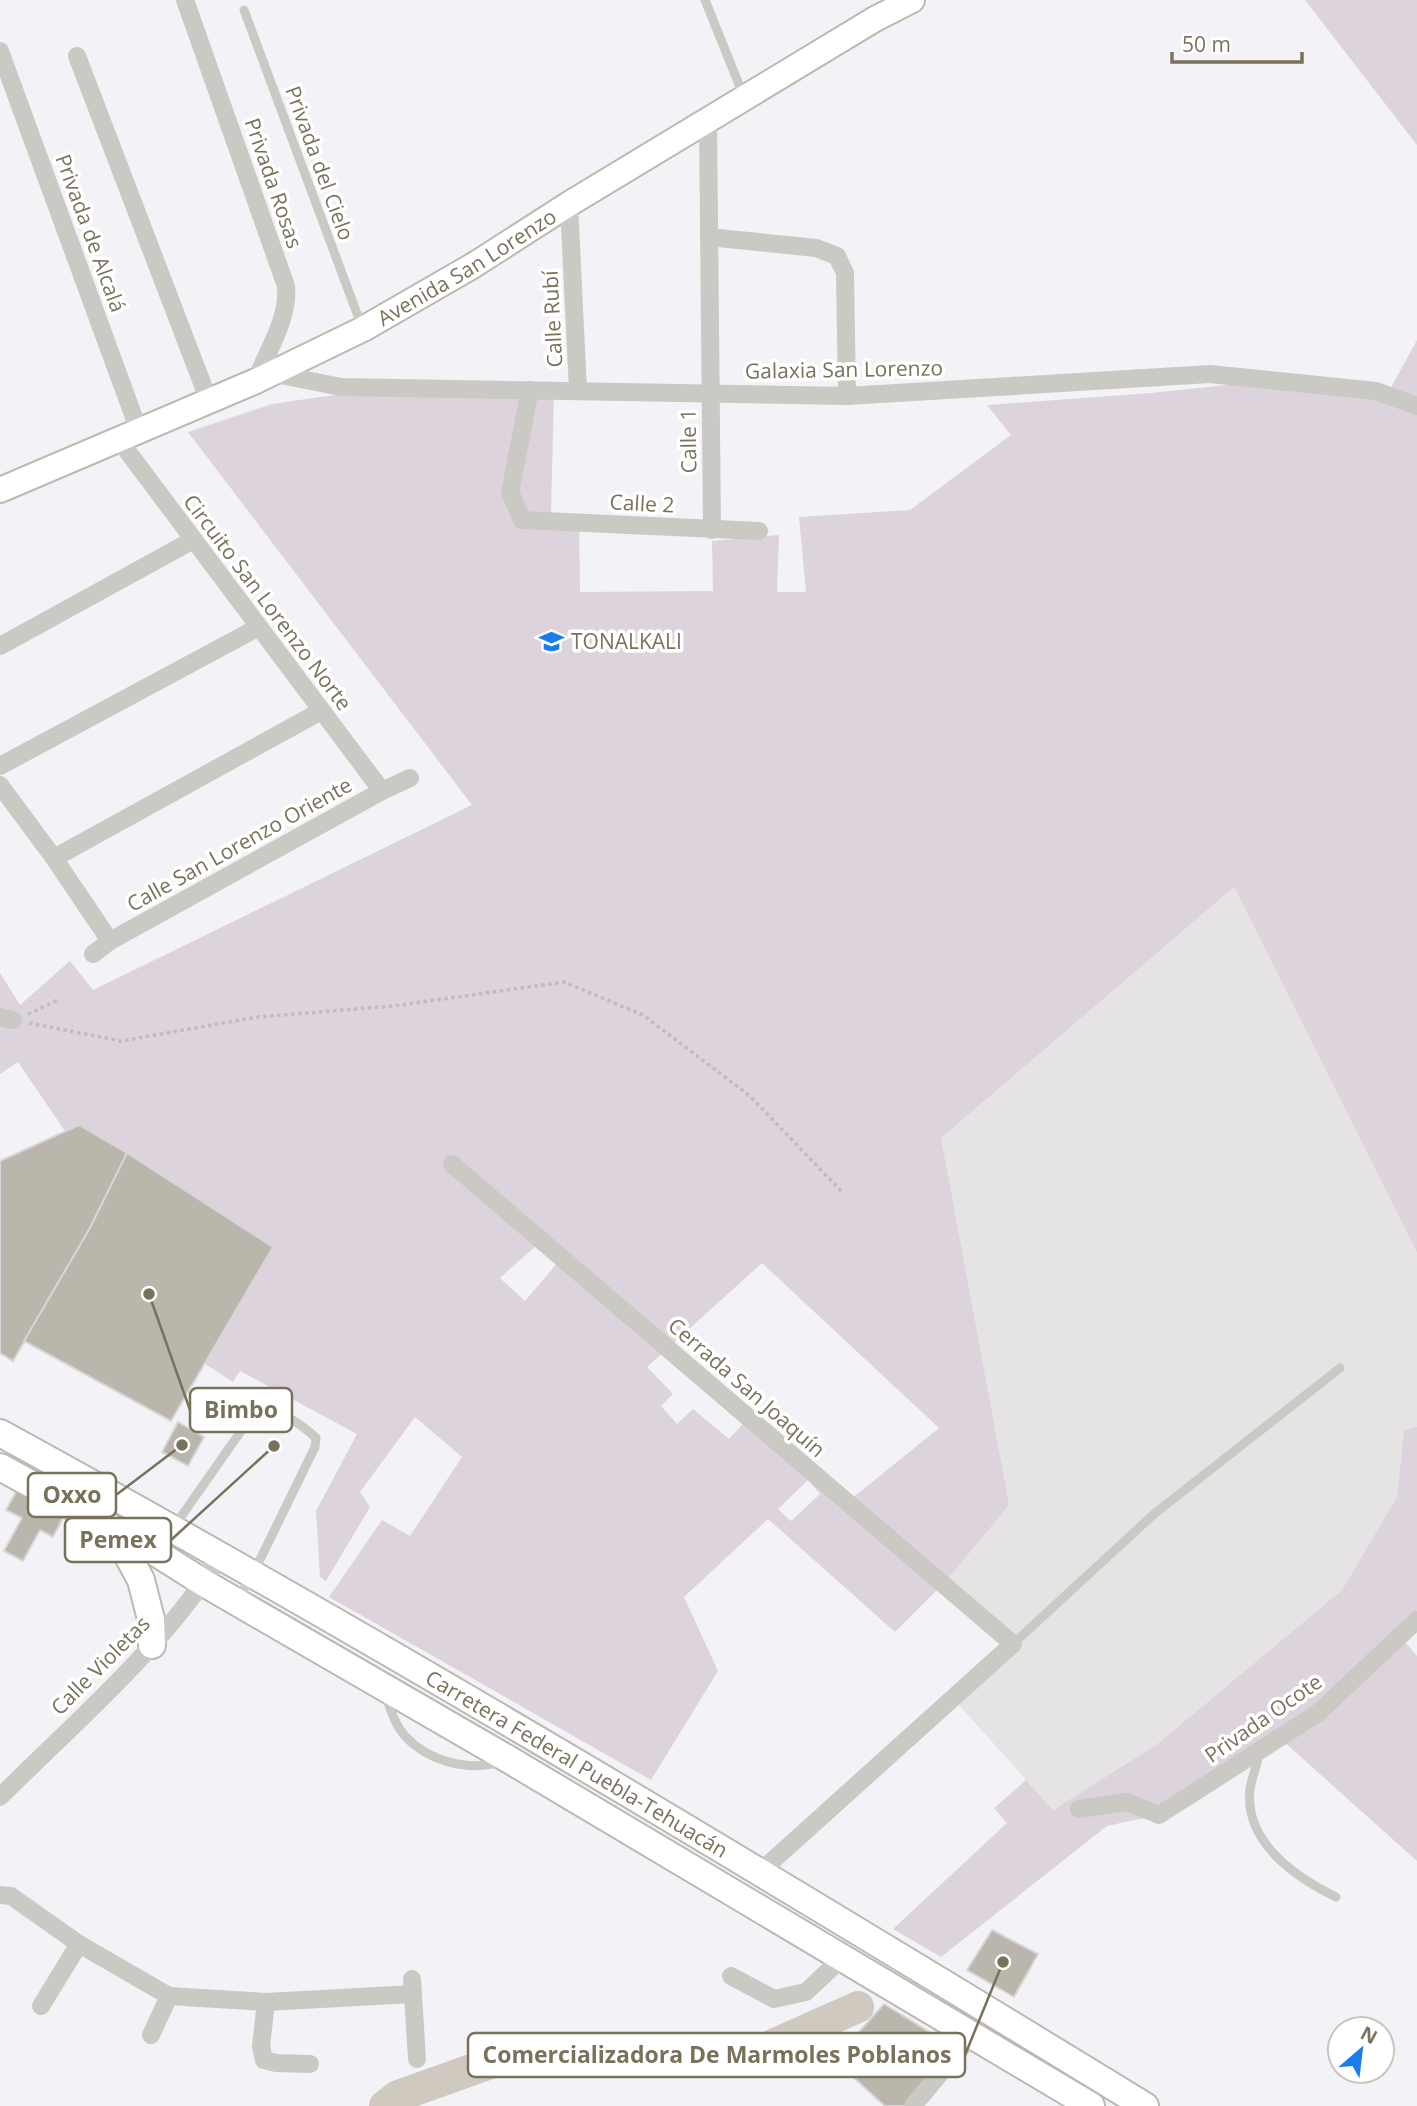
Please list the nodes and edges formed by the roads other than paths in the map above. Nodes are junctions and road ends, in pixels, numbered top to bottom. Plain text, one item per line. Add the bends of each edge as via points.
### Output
1 (186, 0) edge
2 (705, 0) edge
3 (912, 0) edge
4 (244, 10) dead end
5 (0, 51) edge
6 (77, 56) dead end
7 (744, 99) junction
8 (708, 121) junction
9 (569, 204) junction
10 (709, 237) junction
11 (363, 329) junction
12 (263, 377) junction
13 (530, 390) junction
14 (579, 390) junction
15 (710, 394) junction
16 (848, 396) junction
17 (209, 401) junction
18 (1417, 406) edge
19 (129, 436) junction
20 (0, 490) edge
21 (712, 530) junction
22 (759, 531) dead end
23 (193, 540) junction
24 (259, 627) junction
25 (0, 646) edge
26 (321, 711) junction
27 (0, 766) edge
28 (410, 778) dead end
29 (0, 785) edge
30 (382, 791) junction
31 (54, 858) junction
32 (110, 942) junction
33 (93, 954) dead end
34 (452, 1164) dead end
35 (1340, 1368) dead end
36 (0, 1433) edge
37 (6, 1474) edge
38 (173, 1528) junction
39 (114, 1530) junction
40 (155, 1552) junction
41 (221, 1555) junction
42 (253, 1574) junction
43 (204, 1583) junction
44 (236, 1602) junction
45 (1417, 1620) edge
46 (1013, 1644) junction
47 (152, 1645) junction
48 (381, 1685) junction
49 (1260, 1751) junction
50 (508, 1759) junction
51 (0, 1797) edge
52 (1079, 1810) dead end
53 (761, 1871) junction
54 (3, 1888) edge
55 (1336, 1896) dead end
56 (79, 1944) junction
57 (842, 1958) junction
58 (731, 1976) dead end
59 (169, 1996) junction
60 (266, 2002) junction
61 (41, 2006) dead end
62 (151, 2035) dead end
63 (972, 2035) junction
64 (417, 2059) dead end
65 (310, 2064) dead end
66 (913, 2106) edge
67 (1091, 2106) edge
68 (1145, 2106) edge

1 - 12 street, Privada Rosas via 286,286 287,302 265,355
2 - 7 lane
3 - 7 street, Avenida San Lorenzo
4 - 11 lane, Privada del Cielo
5 - 19 street, Privada de Alcalá
6 - 17 street
7 - 8 street, Avenida San Lorenzo
8 - 9 street, Avenida San Lorenzo
8 - 10 street, Calle 1
9 - 11 street, Avenida San Lorenzo
9 - 14 street, Calle Rubí
10 - 15 street, Calle 1
10 - 16 street via 816,248 837,256 845,273
11 - 12 street, Avenida San Lorenzo
12 - 13 street, Galaxia San Lorenzo via 341,387
12 - 17 street, Avenida San Lorenzo
13 - 14 street, Galaxia San Lorenzo
13 - 21 street, Calle 2 via 510,492 522,520
14 - 15 street, Galaxia San Lorenzo
15 - 16 street, Galaxia San Lorenzo
15 - 21 street, Calle 1
16 - 18 street, Galaxia San Lorenzo via 1210,374 1376,391
17 - 19 street, Avenida San Lorenzo
19 - 20 street, Avenida San Lorenzo
19 - 23 street, Circuito San Lorenzo Norte
21 - 22 street, Calle 2
23 - 24 street, Circuito San Lorenzo Norte
23 - 25 street
24 - 26 street, Circuito San Lorenzo Norte
24 - 27 street
26 - 30 street, Circuito San Lorenzo Norte
26 - 31 street
28 - 30 street, Calle San Lorenzo Oriente
29 - 31 street
30 - 32 street, Calle San Lorenzo Oriente
31 - 32 street
32 - 33 street, Calle San Lorenzo Oriente
34 - 46 street, Cerrada San Joaquín
35 - 46 lane via 1154,1514
36 - 38 main road, Carretera Federal Puebla-Tehuacán
37 - 39 main road, Carretera Federal Puebla-Tehuacán
38 - 40 lane
38 - 41 main road, Carretera Federal Puebla-Tehuacán
38 - 42 lane via 255,1411 272,1409 309,1431 316,1438 315,1447
39 - 40 main road, Carretera Federal Puebla-Tehuacán
39 - 47 main road via 141,1580
40 - 43 main road, Carretera Federal Puebla-Tehuacán
41 - 42 main road, Carretera Federal Puebla-Tehuacán
41 - 43 street, Calle Violetas
42 - 44 lane
42 - 53 main road, Carretera Federal Puebla-Tehuacán
43 - 44 main road, Carretera Federal Puebla-Tehuacán
43 - 47 street, Calle Violetas
44 - 48 main road, Carretera Federal Puebla-Tehuacán
45 - 49 street, Privada Ocote via 1318,1713
46 - 53 street
47 - 51 street, Calle Violetas
48 - 50 main road, Carretera Federal Puebla-Tehuacán
48 - 50 lane via 395,1721 421,1749 465,1766
49 - 52 street, Privada Ocote via 1159,1815 1127,1801
49 - 55 lane via 1250,1790 1251,1815 1262,1839 1301,1878
50 - 57 main road, Carretera Federal Puebla-Tehuacán
53 - 68 main road, Carretera Federal Puebla-Tehuacán
54 - 56 street
56 - 59 street
56 - 61 street
57 - 58 street via 806,1992 774,1999
57 - 63 main road, Carretera Federal Puebla-Tehuacán
59 - 60 street
59 - 62 street
60 - 64 street via 412,1987
60 - 65 street via 264,2060
63 - 66 street
63 - 67 main road, Carretera Federal Puebla-Tehuacán

